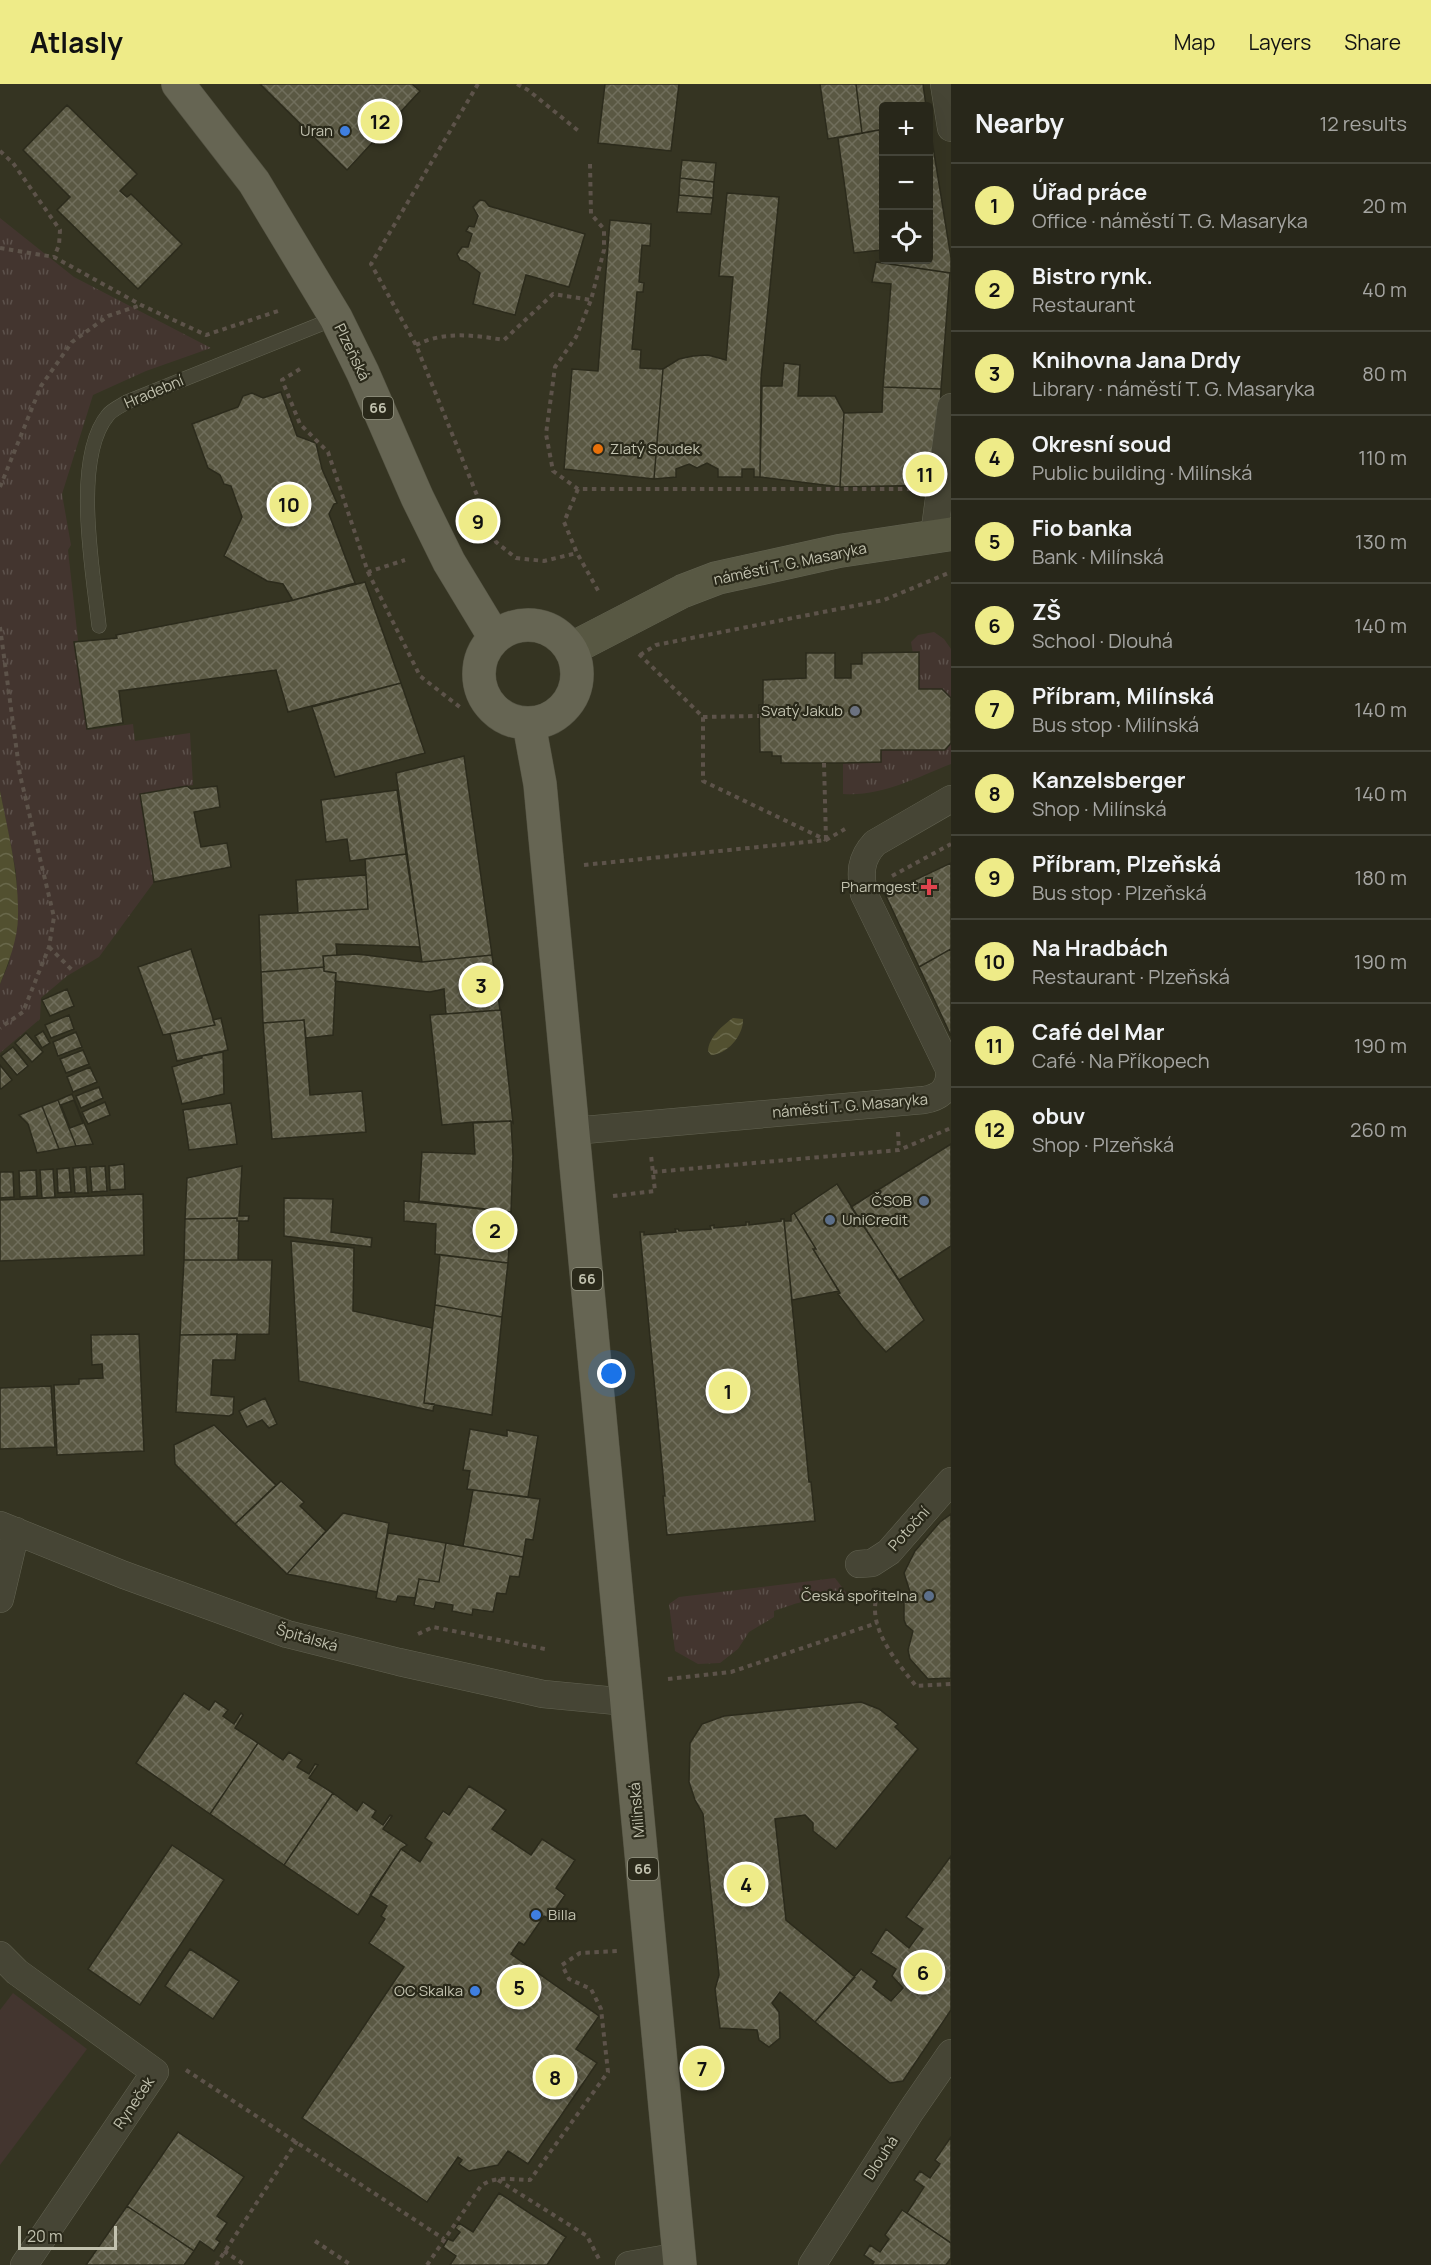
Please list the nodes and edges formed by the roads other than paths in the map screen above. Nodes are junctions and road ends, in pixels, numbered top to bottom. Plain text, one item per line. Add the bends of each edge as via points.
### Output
1 (178, 84) edge
2 (944, 84) edge
3 (951, 128) edge
4 (336, 318) junction
5 (951, 407) edge
6 (943, 535) edge
7 (99, 626) dead end
8 (495, 638) junction
9 (571, 650) junction
10 (529, 724) junction
11 (951, 799) edge
12 (949, 1087) edge
13 (573, 1131) junction
14 (951, 1481) edge
15 (8, 1528) edge
16 (859, 1564) dead end
17 (0, 1599) edge
18 (627, 1702) junction
19 (0, 1954) edge
20 (951, 2053) edge
21 (680, 2260) edge
22 (24, 2265) edge
23 (629, 2265) edge
24 (812, 2265) edge

1 - 4 main road, Plzeňská / 66 via 254,182
2 - 3 street
4 - 7 lane, Hradební via 109,413 89,463 87,499
4 - 8 main road, Plzeňská / 66 via 449,562
5 - 6 street
6 - 9 main road, náměstí T. G. Masaryka via 839,551 717,578 683,591
8 - 9 main road via 521,625 536,625 562,638
8 - 10 main road via 479,668 486,700 497,713
9 - 10 main road via 577,666 572,699 546,721
10 - 13 main road, 66 via 540,784
11 - 12 street, náměstí T. G. Masaryka via 875,843 866,852 861,878 864,894 949,1069
12 - 13 street, náměstí T. G. Masaryka via 934,1099
13 - 18 main road, Milínská / 66
14 - 16 street, Potoční via 889,1552 872,1563
15 - 17 street
15 - 18 street, Špitálská via 287,1634 543,1694
18 - 21 main road, Milínská / 66
19 - 22 street, Ryneček via 16,1972 167,2069
20 - 24 street, Dlouhá
21 - 23 street

